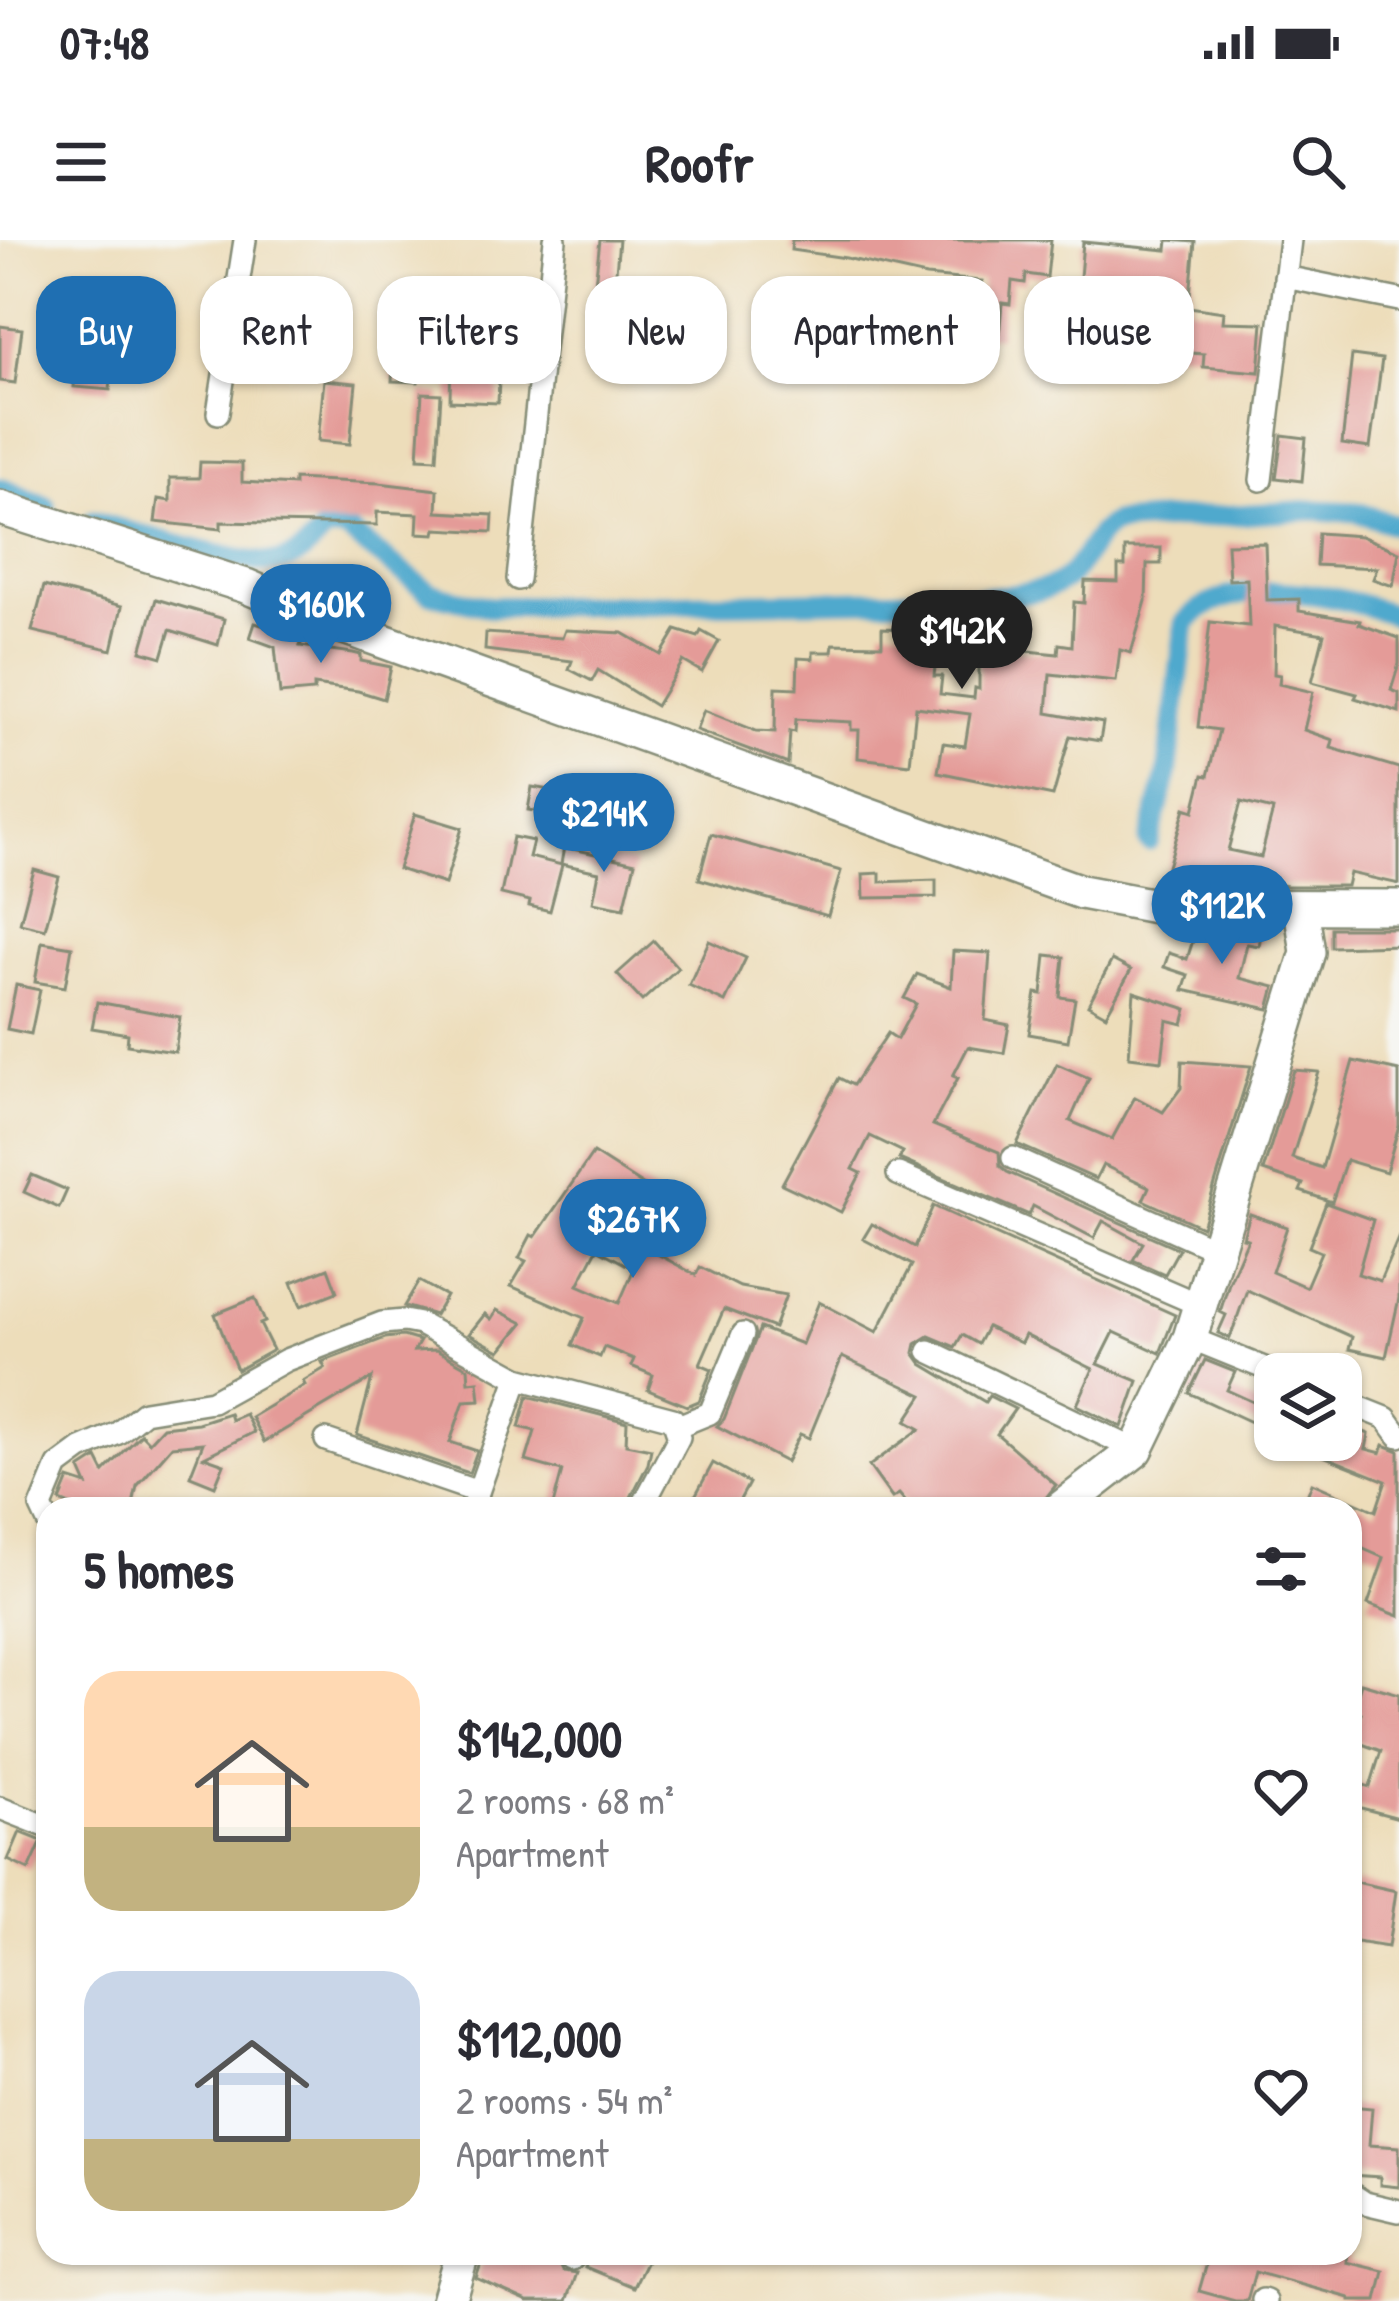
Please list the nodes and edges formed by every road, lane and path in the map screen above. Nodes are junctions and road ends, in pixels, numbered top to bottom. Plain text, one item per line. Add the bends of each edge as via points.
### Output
1 (245, 240) edge
2 (555, 240) edge
3 (1290, 240) edge
4 (1286, 277) junction
5 (1399, 300) edge
6 (218, 413) dead end
7 (1261, 480) dead end
8 (0, 508) edge
9 (518, 579) dead end
10 (1399, 907) edge
11 (1301, 908) junction
12 (1013, 1158) dead end
13 (898, 1174) dead end
14 (1216, 1250) junction
15 (1196, 1322) junction
16 (743, 1334) dead end
17 (929, 1351) dead end
18 (1254, 1358) edge
19 (518, 1378) junction
20 (1362, 1408) edge
21 (678, 1426) junction
22 (1399, 1436) edge
23 (326, 1441) dead end
24 (1136, 1450) junction
25 (45, 1497) edge
26 (465, 1497) edge
27 (476, 1497) edge
28 (647, 1497) edge
29 (1075, 1497) edge
30 (0, 1808) edge
31 (36, 1822) edge
32 (1362, 2201) edge
33 (1399, 2212) edge
34 (458, 2265) edge
35 (448, 2301) edge

1 - 6 street
2 - 9 street
3 - 4 street
4 - 5 street
4 - 7 street
8 - 11 main road via 246,586 1081,892 1155,906
10 - 11 main road
11 - 14 main road via 1308,952
12 - 14 street
13 - 15 street
14 - 15 main road
15 - 18 street
15 - 24 main road
16 - 21 street via 710,1413
17 - 24 street
19 - 21 street via 663,1414
19 - 25 street via 420,1324 382,1323 212,1400 144,1412 58,1466
19 - 27 street
20 - 22 street via 1386,1418
21 - 28 street
23 - 26 street
24 - 29 main road
30 - 31 street
32 - 33 street
34 - 35 main road

